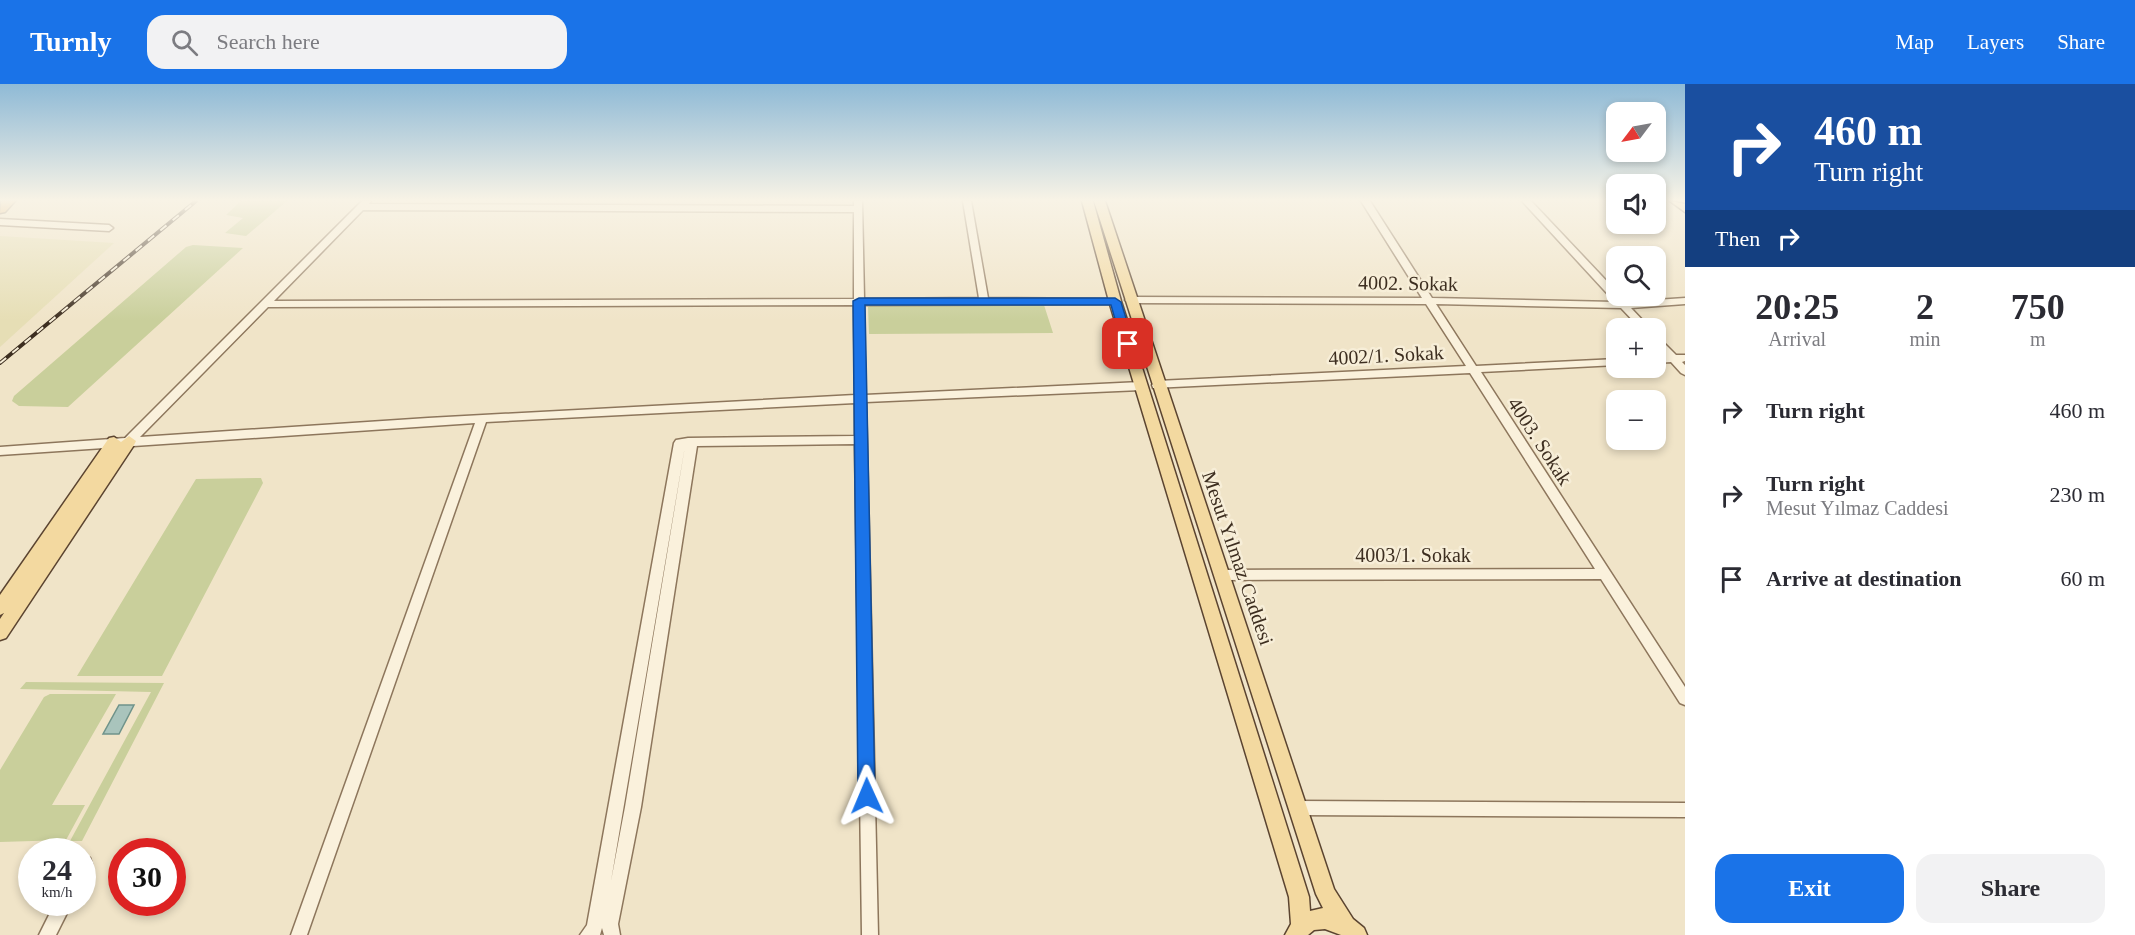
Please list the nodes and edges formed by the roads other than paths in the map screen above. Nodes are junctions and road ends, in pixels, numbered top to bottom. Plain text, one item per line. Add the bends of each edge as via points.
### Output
1 (327, 241) edge
2 (859, 241) edge
3 (974, 241) edge
4 (1101, 241) edge
5 (1109, 241) edge
6 (1390, 241) edge
7 (1563, 241) edge
8 (1606, 287) edge
9 (859, 301) junction
10 (984, 301) junction
11 (1123, 301) junction
12 (1427, 301) junction
13 (1685, 301) edge
14 (1666, 302) edge
15 (264, 304) junction
16 (1606, 305) edge
17 (1624, 306) edge
18 (1635, 318) edge
19 (1666, 349) edge
20 (1679, 359) edge
21 (1606, 362) edge
22 (1472, 368) junction
23 (1685, 371) edge
24 (1149, 385) junction
25 (862, 398) junction
26 (481, 421) junction
27 (862, 440) junction
28 (122, 442) junction
29 (688, 442) junction
30 (0, 451) edge
31 (1604, 574) junction
32 (1222, 575) junction
33 (6, 589) edge
34 (0, 608) edge
35 (0, 633) edge
36 (1680, 684) edge
37 (1685, 699) edge
38 (1298, 808) junction
39 (1685, 810) edge
40 (57, 916) edge
41 (1296, 932) edge
42 (1355, 932) edge
43 (47, 935) edge
44 (299, 935) edge
45 (588, 935) edge
46 (612, 935) edge
47 (870, 935) edge

1 - 15 street
2 - 9 street
3 - 10 street
4 - 11 main road, Mesut Yılmaz Caddesi
5 - 11 main road, Mesut Yılmaz Caddesi
6 - 12 street, 4003. Sokak
7 - 8 street
9 - 10 street, 4002. Sokak
9 - 15 street, 4002. Sokak
9 - 25 street
10 - 11 street, 4002. Sokak
11 - 12 street, 4002. Sokak
11 - 24 main road, Mesut Yılmaz Caddesi
12 - 16 street, 4002. Sokak
12 - 22 street, 4003. Sokak
13 - 14 street, 4002. Sokak
15 - 28 street
17 - 18 street
19 - 20 street
20 - 23 street
21 - 22 street, 4002/1. Sokak
22 - 24 street, 4002/1. Sokak
22 - 31 street, 4003. Sokak
24 - 25 street, 4002/1. Sokak
24 - 32 main road, Mesut Yılmaz Caddesi
24 - 41 main road, Mesut Yılmaz Caddesi via 1299,897
25 - 26 street, 4002/1. Sokak
25 - 27 street
26 - 28 street, 4002/1. Sokak
26 - 44 street
27 - 29 street
27 - 47 street
28 - 30 street, 4002/1. Sokak
28 - 33 main road
28 - 35 main road
29 - 45 street via 680,443 594,929
29 - 46 street via 692,447 610,924
31 - 32 street, 4003/1. Sokak
31 - 36 street, 4003. Sokak
32 - 38 main road, Mesut Yılmaz Caddesi
33 - 34 main road
36 - 37 street, 4003. Sokak
38 - 39 street
38 - 42 main road, Mesut Yılmaz Caddesi via 1326,894
40 - 43 street
41 - 42 main road via 1309,920 1320,918

